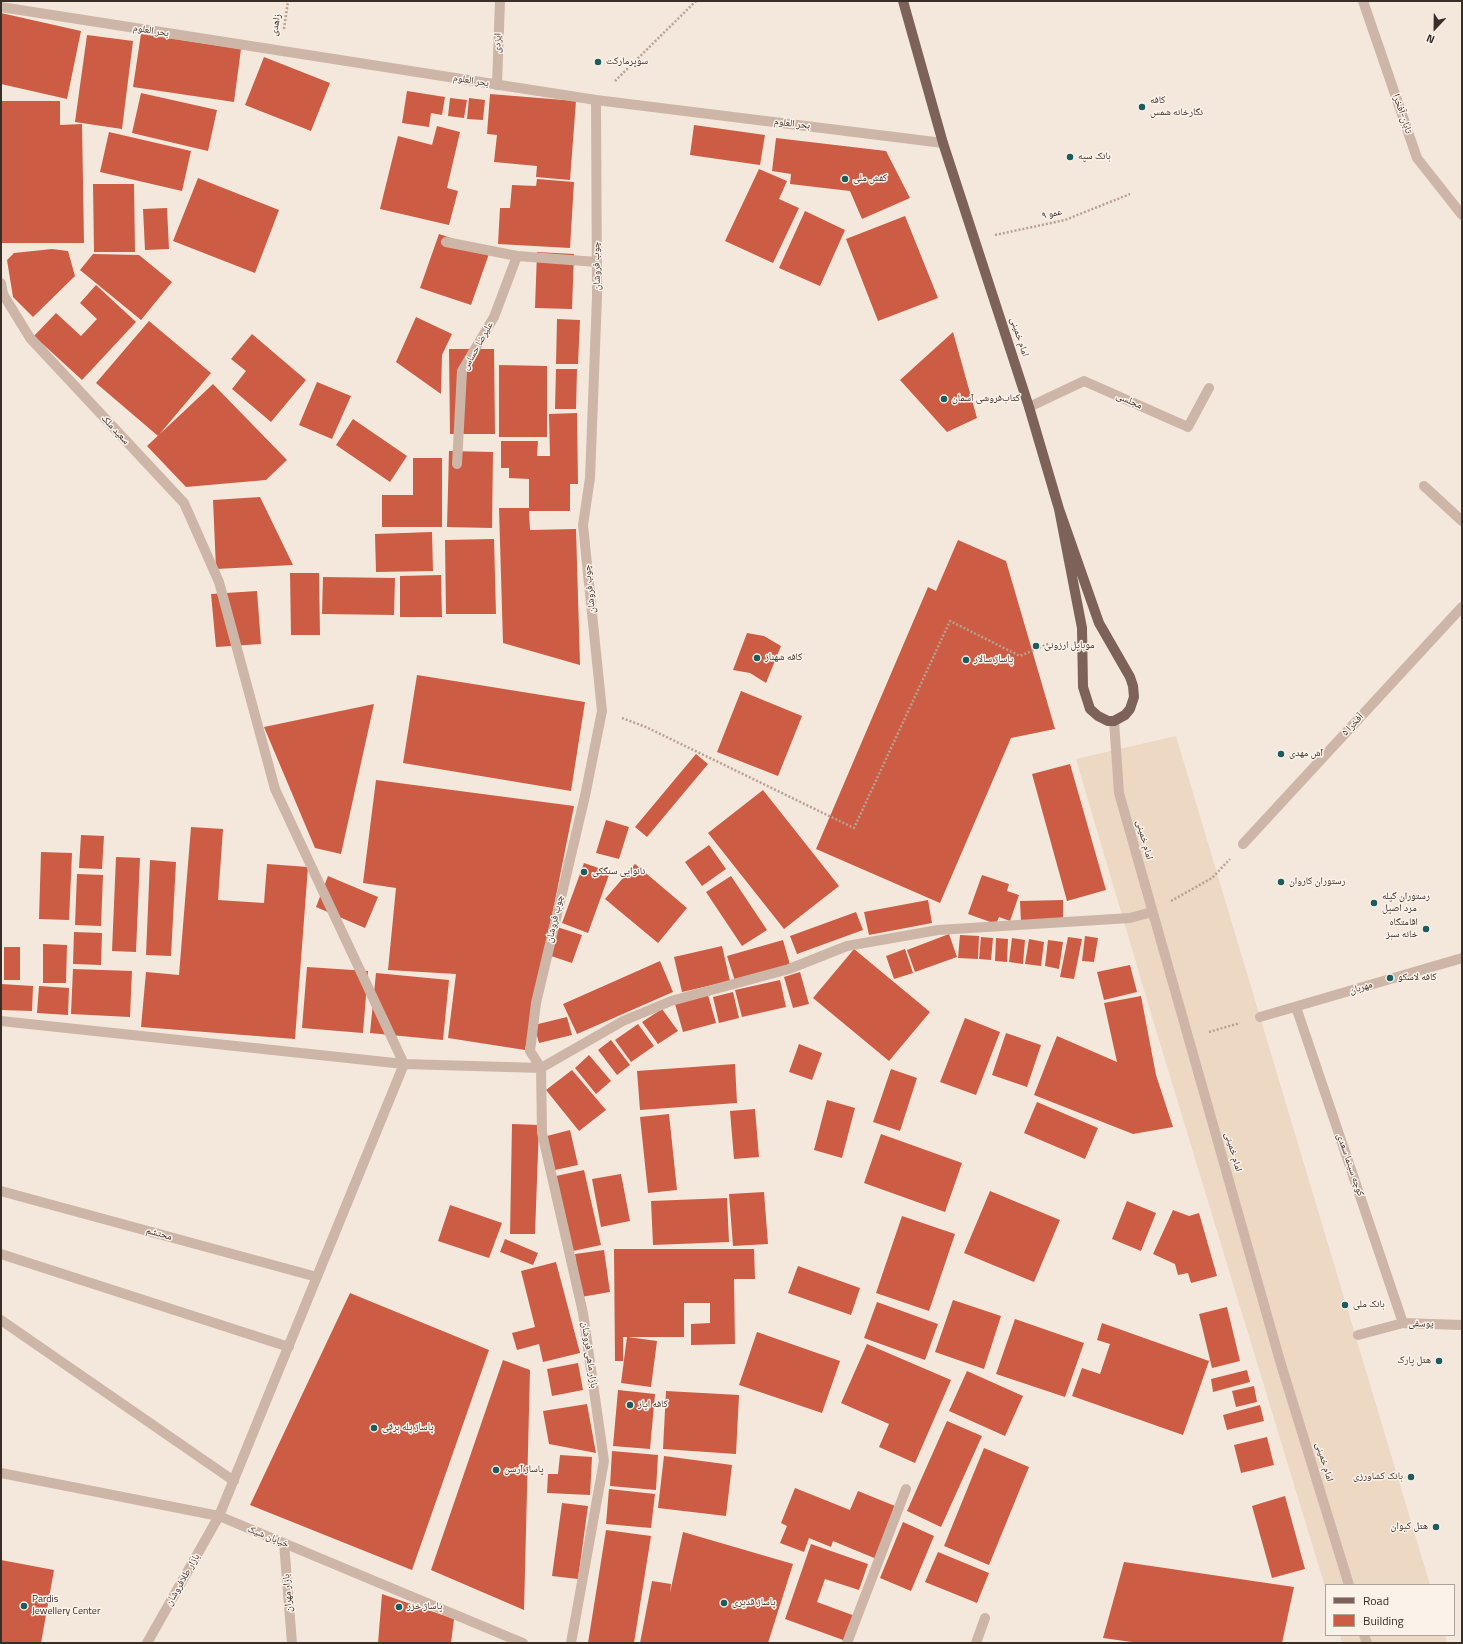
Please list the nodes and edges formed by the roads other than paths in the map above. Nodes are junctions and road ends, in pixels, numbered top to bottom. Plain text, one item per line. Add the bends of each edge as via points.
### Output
1 (500, 1) edge
2 (903, 1) edge
3 (1363, 1) edge
4 (1, 8) edge
5 (497, 84) junction
6 (596, 100) junction
7 (943, 143) junction
8 (1462, 215) edge
9 (446, 242) dead end
10 (517, 256) junction
11 (597, 262) junction
12 (1, 283) edge
13 (1209, 388) dead end
14 (1029, 407) junction
15 (457, 464) dead end
16 (1424, 486) dead end
17 (1059, 509) junction
18 (1462, 521) edge
19 (1462, 607) edge
20 (1114, 721) junction
21 (1243, 844) road end
22 (1152, 912) junction
23 (1462, 958) edge
24 (1296, 1007) junction
25 (1260, 1017) road end
26 (1, 1022) edge
27 (404, 1064) junction
28 (541, 1068) junction
29 (1, 1191) edge
30 (1, 1254) edge
31 (317, 1277) junction
32 (1, 1320) edge
33 (1403, 1323) junction
34 (1462, 1325) edge
35 (1358, 1336) dead end
36 (289, 1347) junction
37 (1, 1473) edge
38 (234, 1481) junction
39 (906, 1489) dead end
40 (219, 1516) junction
41 (284, 1543) junction
42 (1349, 1584) edge
43 (985, 1618) dead end
44 (147, 1643) edge
45 (292, 1643) edge
46 (523, 1643) edge
47 (571, 1643) edge
48 (847, 1643) edge
49 (976, 1643) edge

1 - 5 street, ایزدی
2 - 7 main road, امام خمینی
3 - 8 street, تابان-آفخرا via 1416,158
4 - 5 street, بحر العلوم
5 - 6 street, بحر العلوم
6 - 7 street, بحر العلوم
6 - 11 street, چوب فروشان
7 - 14 main road, امام خمینی
9 - 10 street
10 - 11 street
10 - 15 street, علیرضا حساس via 494,318 462,371
11 - 28 street, چوب فروشان via 598,297 590,478 583,525 602,711 585,796 536,1003 530,1051
12 - 27 street, سعید ملک via 3,294 30,338 184,504 219,582 275,789
13 - 14 street, مجلسی via 1188,427 1084,381
14 - 17 main road, امام خمینی
16 - 18 street
17 - 20 main road, امام خمینی via 1082,628 1083,687 1090,709 1098,716
17 - 20 main road via 1099,623 1133,686 1134,697 1130,709
19 - 21 street, آفخرا ۵
20 - 22 street, امام خمینی via 1119,793
22 - 28 street via 1130,918 938,930 847,946 789,969 671,1001 623,1021
22 - 42 street, امام خمینی via 1280,1361
23 - 24 street, مهربان
24 - 25 street, مهربان
24 - 33 street, کوچه سینما سعدی
26 - 27 street
27 - 28 street
27 - 31 street, بازار طلافروشان
28 - 47 street, بازار ماهی فروشان via 542,1134 582,1313 604,1461
29 - 31 street, محتشم
30 - 36 street
31 - 36 street, بازار طلافروشان
32 - 38 street
33 - 34 street, یوسفی
33 - 35 street, یوسفی
36 - 38 street, بازار طلافروشان
37 - 40 street, خیابان شیک
38 - 40 street, بازار طلافروشان
39 - 48 street
40 - 41 street, خیابان شیک
40 - 44 street, بازار طلافروشان
41 - 45 street, بازار مهران
41 - 46 street, خیابان شیک
43 - 49 street

